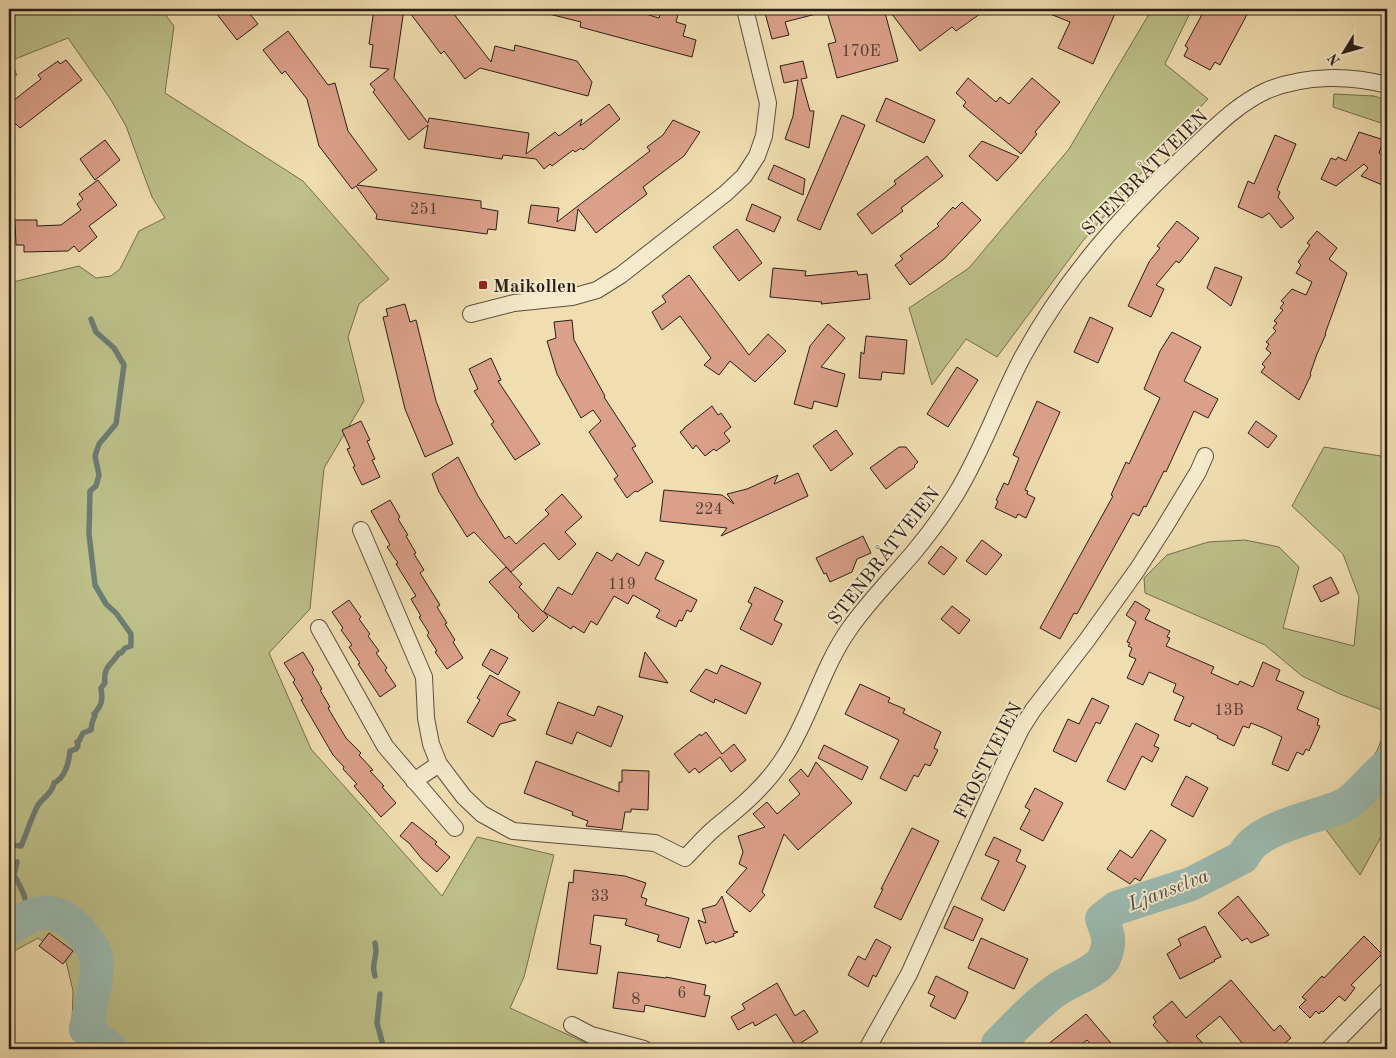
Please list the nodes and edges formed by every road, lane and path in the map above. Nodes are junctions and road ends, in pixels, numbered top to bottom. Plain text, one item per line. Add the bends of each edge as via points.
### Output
1 (745, 9) edge
2 (1387, 85) edge
3 (470, 314) dead end
4 (1205, 456) dead end
5 (361, 530) dead end
6 (319, 628) dead end
7 (439, 764) junction
8 (414, 781) junction
9 (454, 828) dead end
10 (1387, 990) edge
11 (572, 1025) dead end
12 (644, 1049) edge
13 (867, 1049) edge
14 (1329, 1049) edge

1 - 3 street via 768,104 764,136 744,176 621,275 597,290
2 - 7 street, STENBRÅTVEIEN via 1365,79 1326,78 1268,91 1242,106 1212,130 1130,209 1086,260 1050,311 1023,356 957,493 936,525 858,617 836,649 807,718 783,760 762,786 685,858 654,842 532,834 507,828 482,814 464,797
4 - 13 street, FROSTVEIEN via 1137,570 1021,729 909,974
5 - 7 street, STENBRÅTVEIEN via 424,677 426,718
6 - 8 street via 385,746
7 - 8 street
8 - 9 street
10 - 14 street
11 - 12 street via 591,1036

